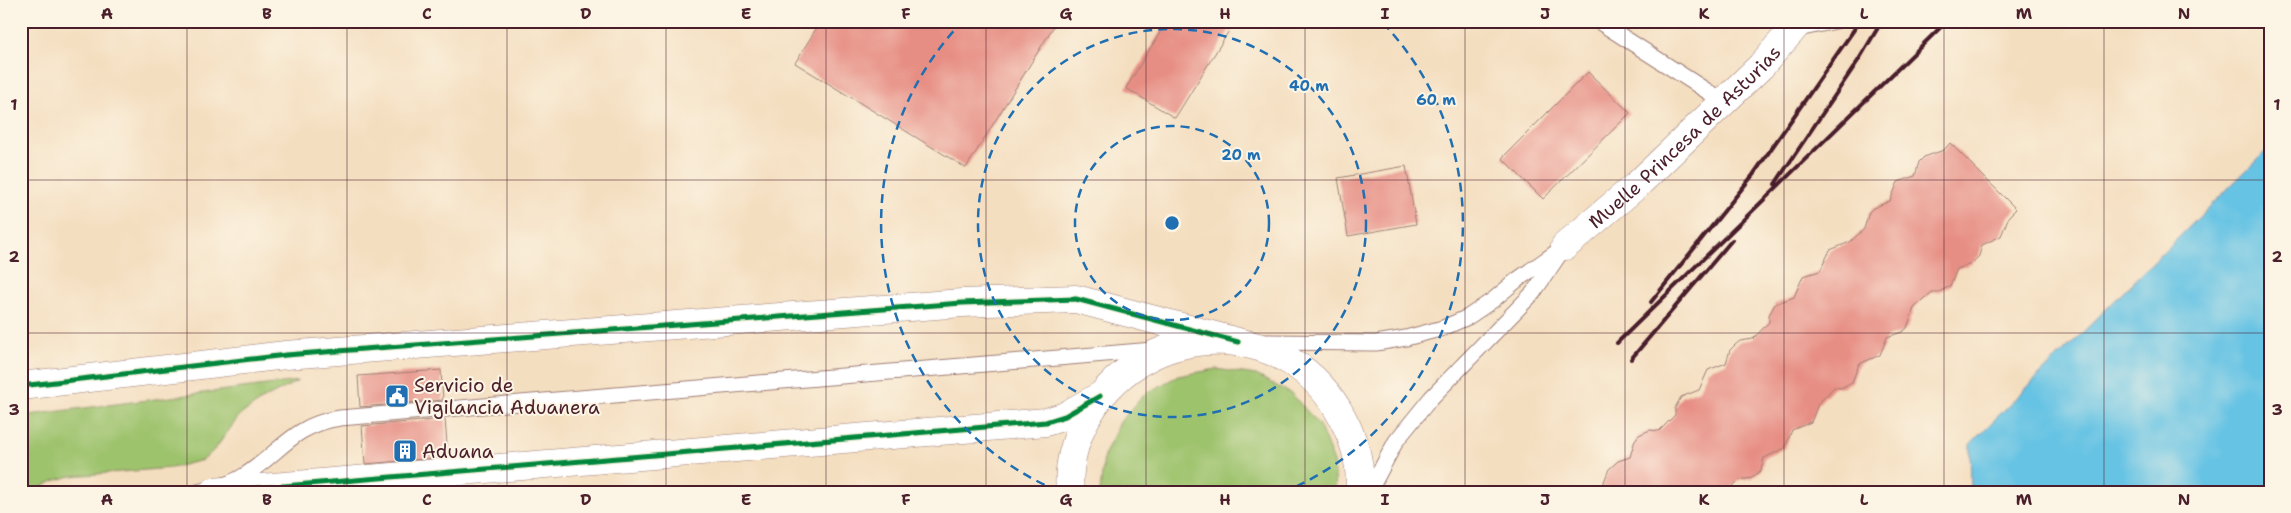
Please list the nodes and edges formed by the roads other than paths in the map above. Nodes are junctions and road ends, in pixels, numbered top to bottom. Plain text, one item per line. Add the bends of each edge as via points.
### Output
1 (1598, 21) edge
2 (1836, 21) edge
3 (1796, 26) edge
4 (1724, 102) junction
5 (1565, 246) junction
6 (1238, 342) junction
7 (1165, 349) junction
8 (21, 386) edge
9 (1100, 396) junction
10 (198, 492) edge
11 (213, 492) edge
12 (1070, 492) edge
13 (1359, 492) edge
14 (1369, 492) edge

1 - 4 lane
2 - 3 lane
3 - 4 street, Muelle Princesa de Asturias
4 - 5 street, Muelle Princesa de Asturias via 1637,185
5 - 6 lane via 1468,318 1434,330 1376,343
5 - 14 lane via 1533,293 1431,398 1396,441
6 - 7 street via 1201,341
6 - 8 street via 1101,304 1050,298 286,355
6 - 13 street via 1276,353 1309,374 1336,404 1353,438 1361,477
7 - 9 street via 1129,368
7 - 10 lane via 331,419 304,429 284,442 244,476
9 - 11 street via 1046,422
9 - 12 street via 1083,424 1073,454

